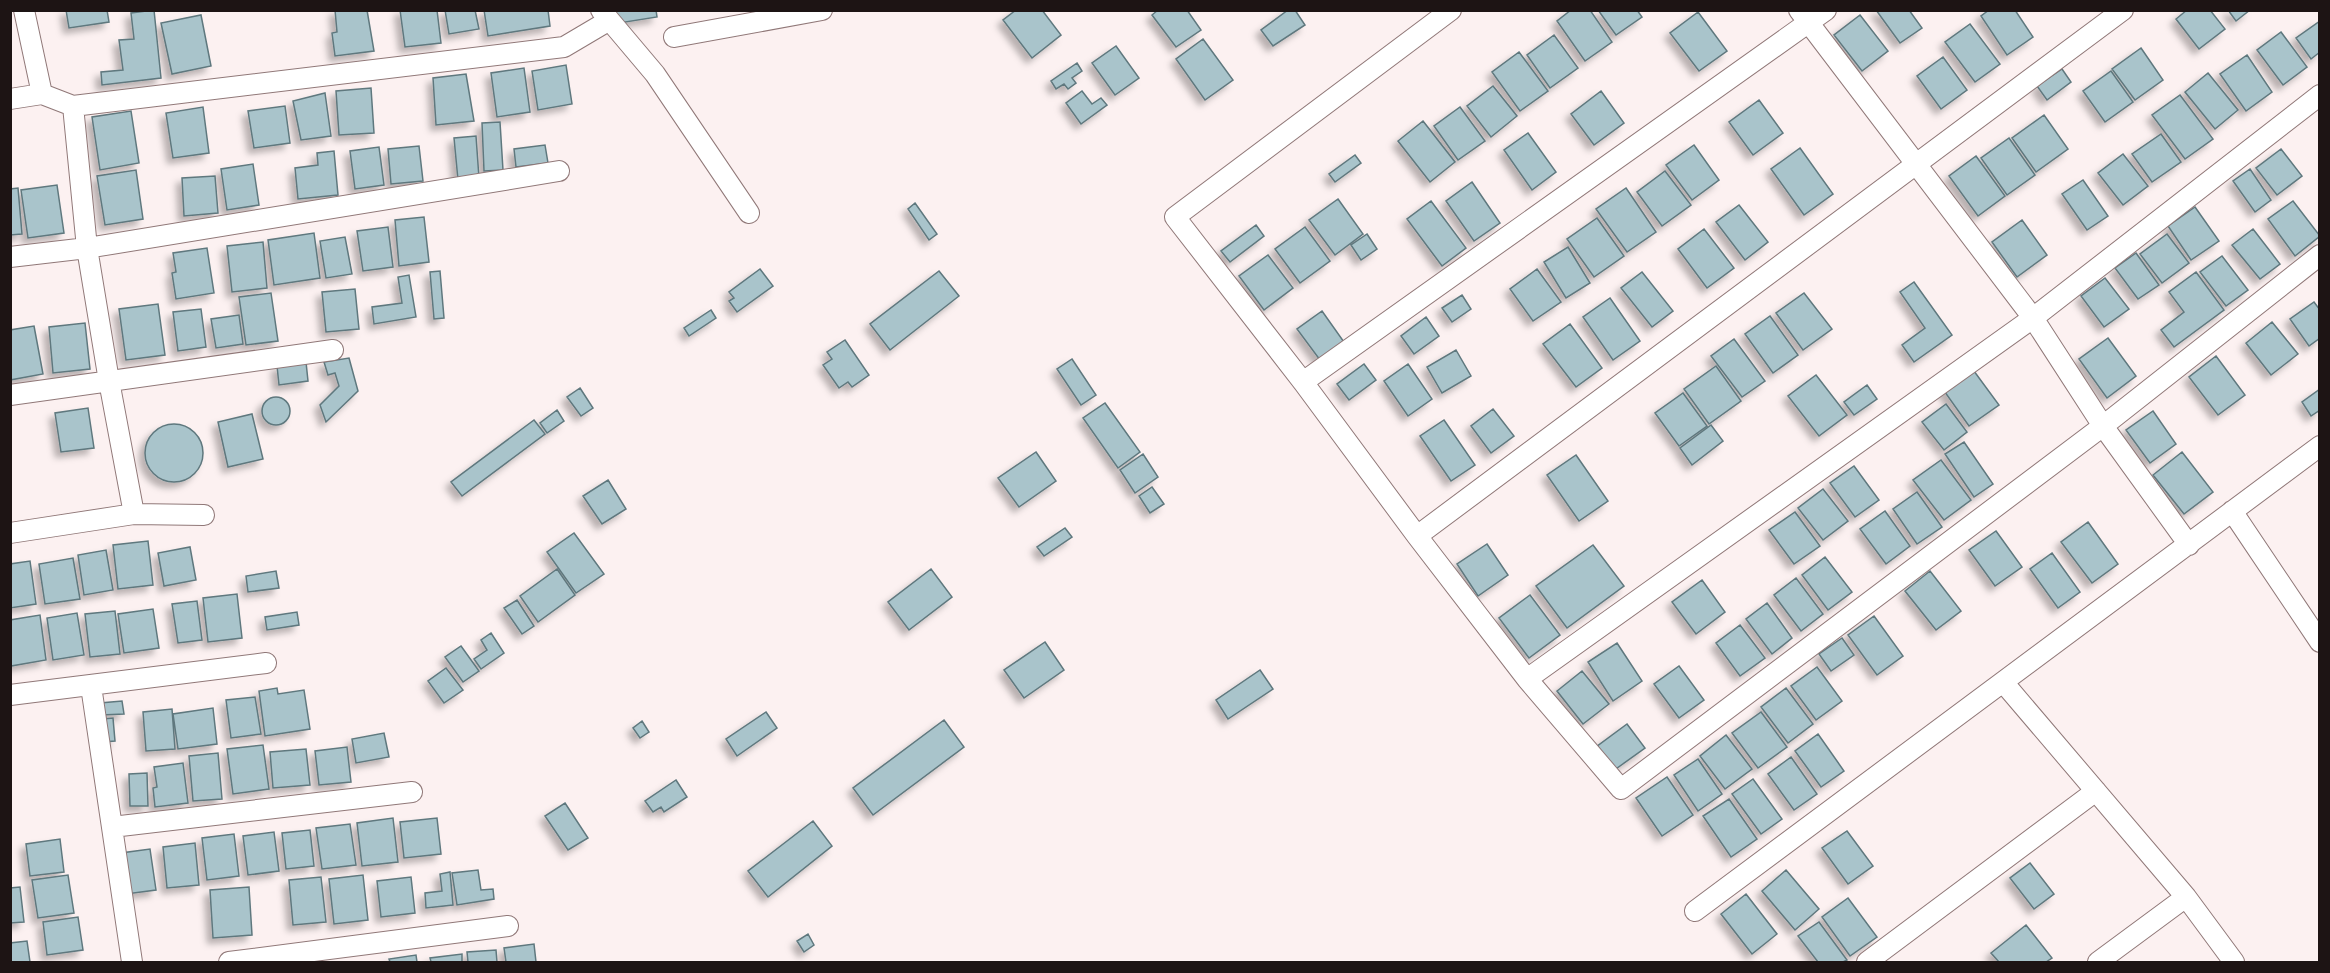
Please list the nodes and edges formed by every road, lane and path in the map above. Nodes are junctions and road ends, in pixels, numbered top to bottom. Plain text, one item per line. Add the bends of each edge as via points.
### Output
1 (24, 10) edge
2 (822, 10) edge
3 (1451, 10) edge
4 (1826, 10) edge
5 (2123, 10) edge
6 (605, 16) edge
7 (1804, 17) edge
8 (674, 37) dead end
9 (42, 94) junction
10 (2319, 95) edge
11 (10, 99) edge
12 (73, 106) junction
13 (1917, 165) junction
14 (559, 171) dead end
15 (749, 213) dead end
16 (87, 248) junction
17 (2319, 255) edge
18 (10, 257) edge
19 (2033, 318) junction
20 (333, 350) dead end
21 (109, 381) junction
22 (1303, 382) junction
23 (10, 395) edge
24 (2103, 426) junction
25 (2319, 446) edge
26 (2232, 511) junction
27 (134, 514) junction
28 (204, 514) dead end
29 (10, 533) edge
30 (1417, 536) junction
31 (2189, 545) junction
32 (2319, 642) edge
33 (266, 663) dead end
34 (1527, 679) junction
35 (2003, 682) junction
36 (91, 686) junction
37 (10, 695) edge
38 (2096, 790) junction
39 (412, 792) dead end
40 (112, 827) junction
41 (2186, 897) junction
42 (1695, 911) dead end
43 (508, 926) dead end
44 (132, 963) edge
45 (229, 963) edge
46 (1867, 963) edge
47 (2098, 963) edge
48 (2234, 963) edge

1 - 9 street
2 - 8 street
3 - 22 street via 1175,217
4 - 7 street
5 - 13 street
6 - 12 street via 564,47
6 - 15 street via 655,74
7 - 13 street
7 - 22 street
9 - 11 street
9 - 12 street
10 - 19 street
12 - 16 street
13 - 19 street
13 - 30 street
14 - 16 street
16 - 18 street
16 - 21 street
17 - 24 street
19 - 24 street
19 - 34 street
20 - 21 street
21 - 23 street
21 - 27 street
22 - 30 street
24 - 31 street
24 - 34 street via 1621,789
25 - 26 street
26 - 31 street
26 - 32 street
27 - 28 street
27 - 29 street
30 - 34 street
31 - 35 street
33 - 36 street
35 - 38 street
35 - 42 street
36 - 37 street
36 - 40 street
38 - 41 street
38 - 46 street
39 - 40 street
40 - 44 street
41 - 47 street
41 - 48 street
43 - 45 street

